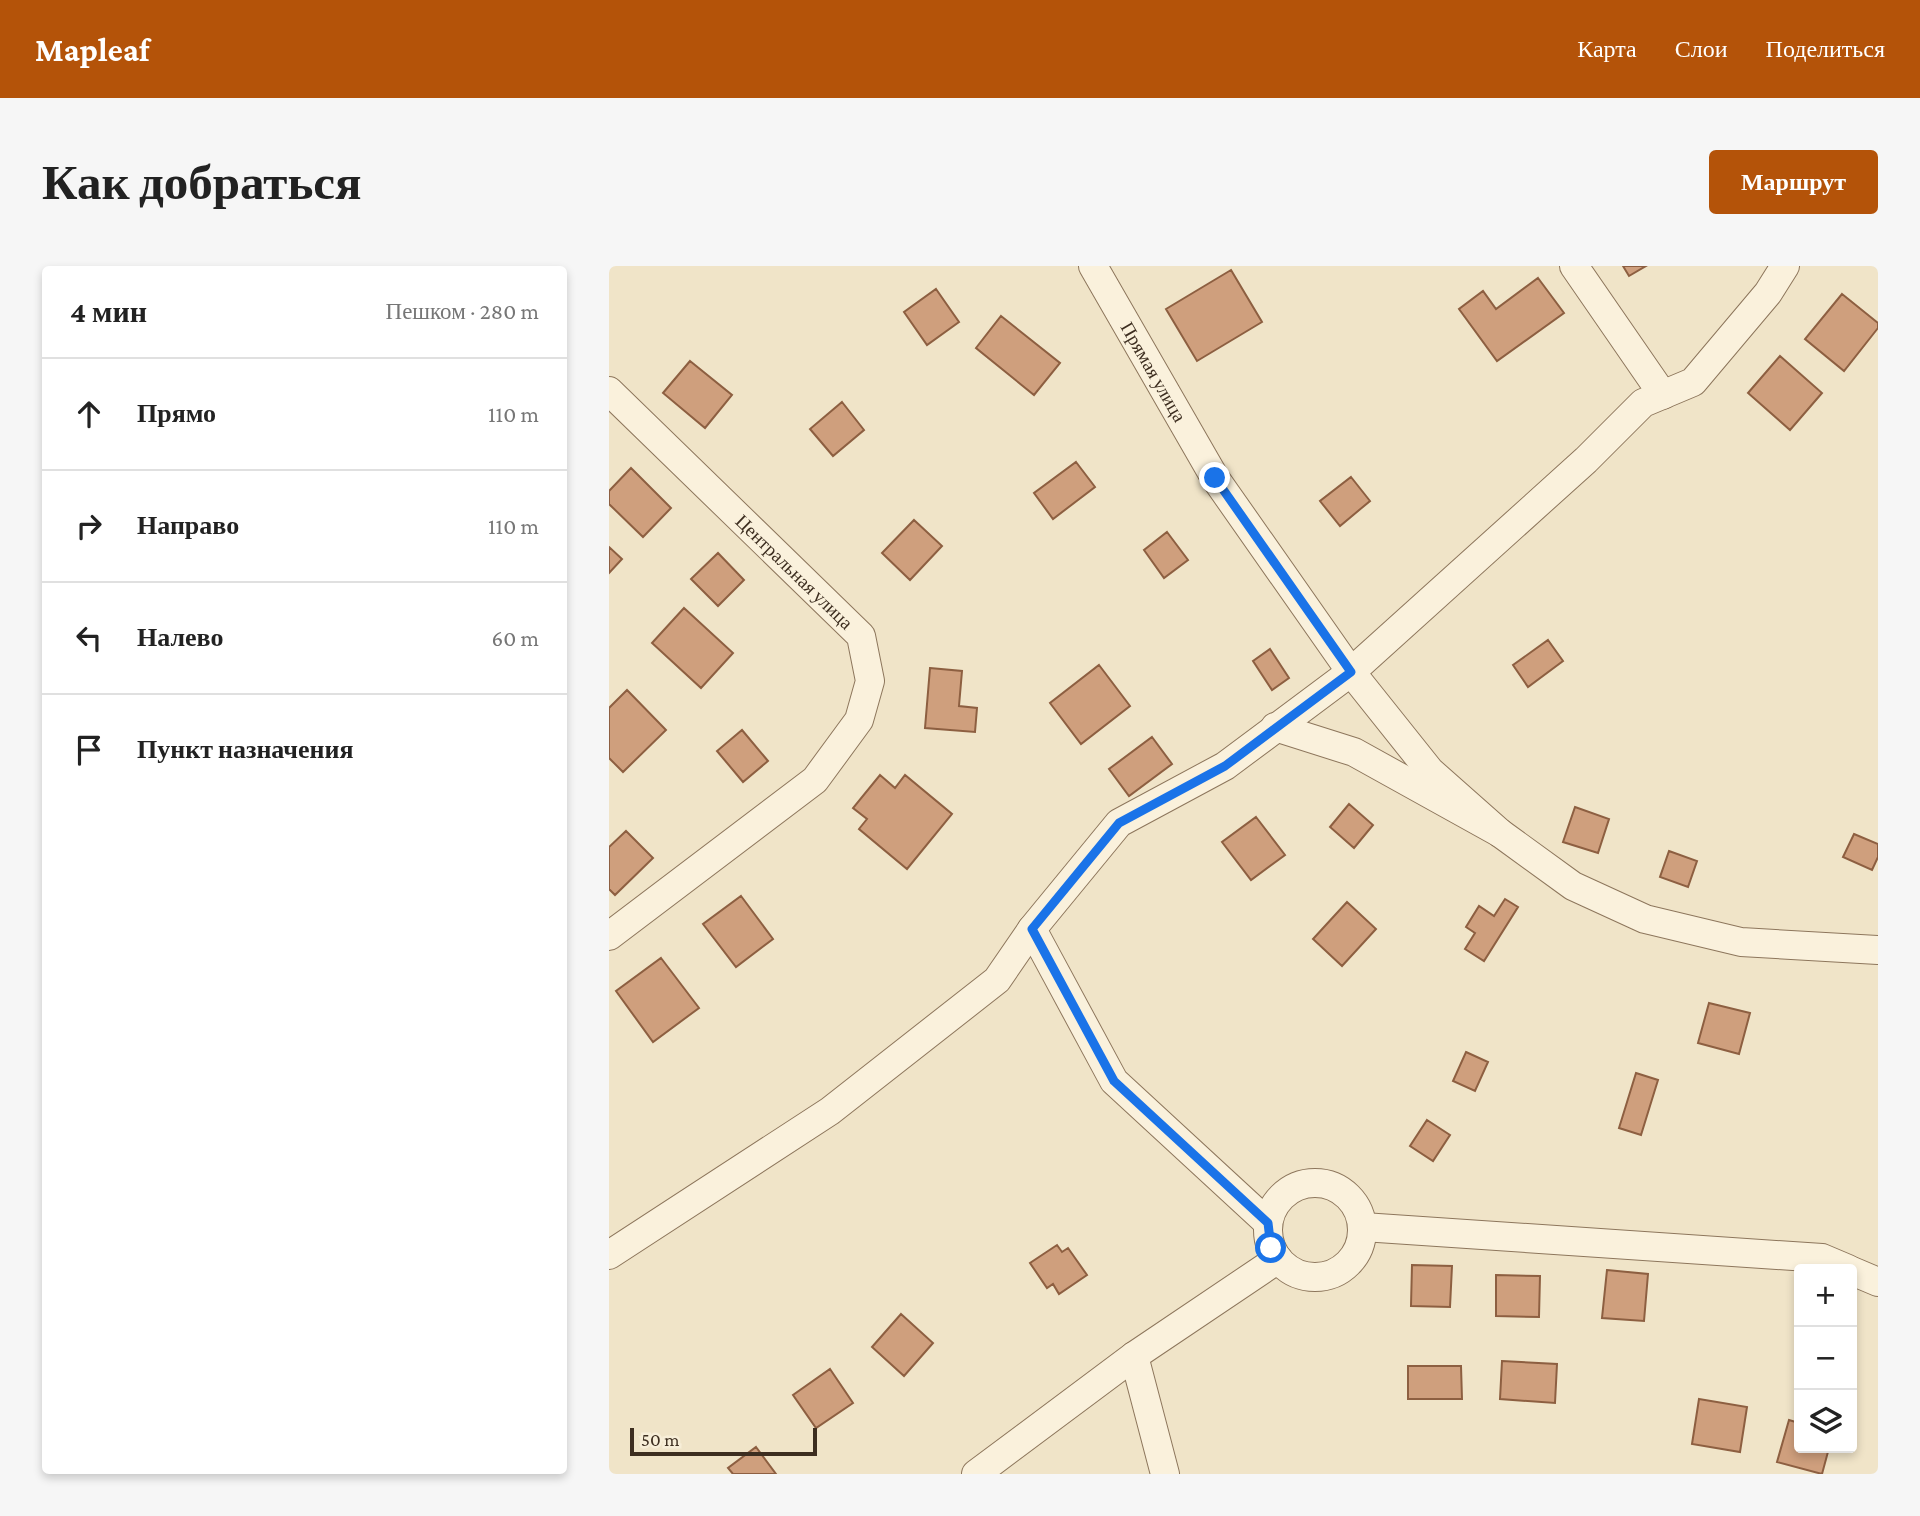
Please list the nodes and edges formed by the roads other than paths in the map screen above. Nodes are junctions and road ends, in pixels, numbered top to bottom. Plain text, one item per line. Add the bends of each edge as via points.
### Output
1 (1093, 266) edge
2 (1574, 266) edge
3 (1786, 266) edge
4 (609, 391) edge
5 (1663, 395) junction
6 (1351, 672) junction
7 (1275, 727) junction
8 (1500, 833) junction
9 (1032, 929) junction
10 (609, 936) edge
11 (1878, 950) edge
12 (1268, 1223) junction
13 (1363, 1227) junction
14 (609, 1255) edge
15 (1278, 1259) junction
16 (1836, 1264) edge
17 (1857, 1273) edge
18 (1878, 1282) edge
19 (1134, 1356) junction
20 (976, 1474) edge
21 (1165, 1474) edge

1 - 6 street, Прямая улица via 1215,478
2 - 5 street
3 - 5 street via 1693,382
4 - 10 street, Центральная улица via 861,636 870,681 859,720 815,780
5 - 6 street via 1643,403
6 - 7 street
6 - 8 street, Прямая улица via 1430,771
7 - 8 street via 1355,752
7 - 9 street via 1225,766 1119,823
8 - 11 street via 1573,886 1645,919 1741,942
9 - 12 street via 1114,1081
9 - 14 street via 997,980 830,1111
12 - 13 street via 1282,1196 1310,1183 1325,1184 1345,1194
12 - 15 street via 1271,1248
13 - 15 street via 1355,1256 1332,1274 1302,1276
13 - 16 street via 1822,1258
15 - 19 street
17 - 18 street
19 - 20 street
19 - 21 street

